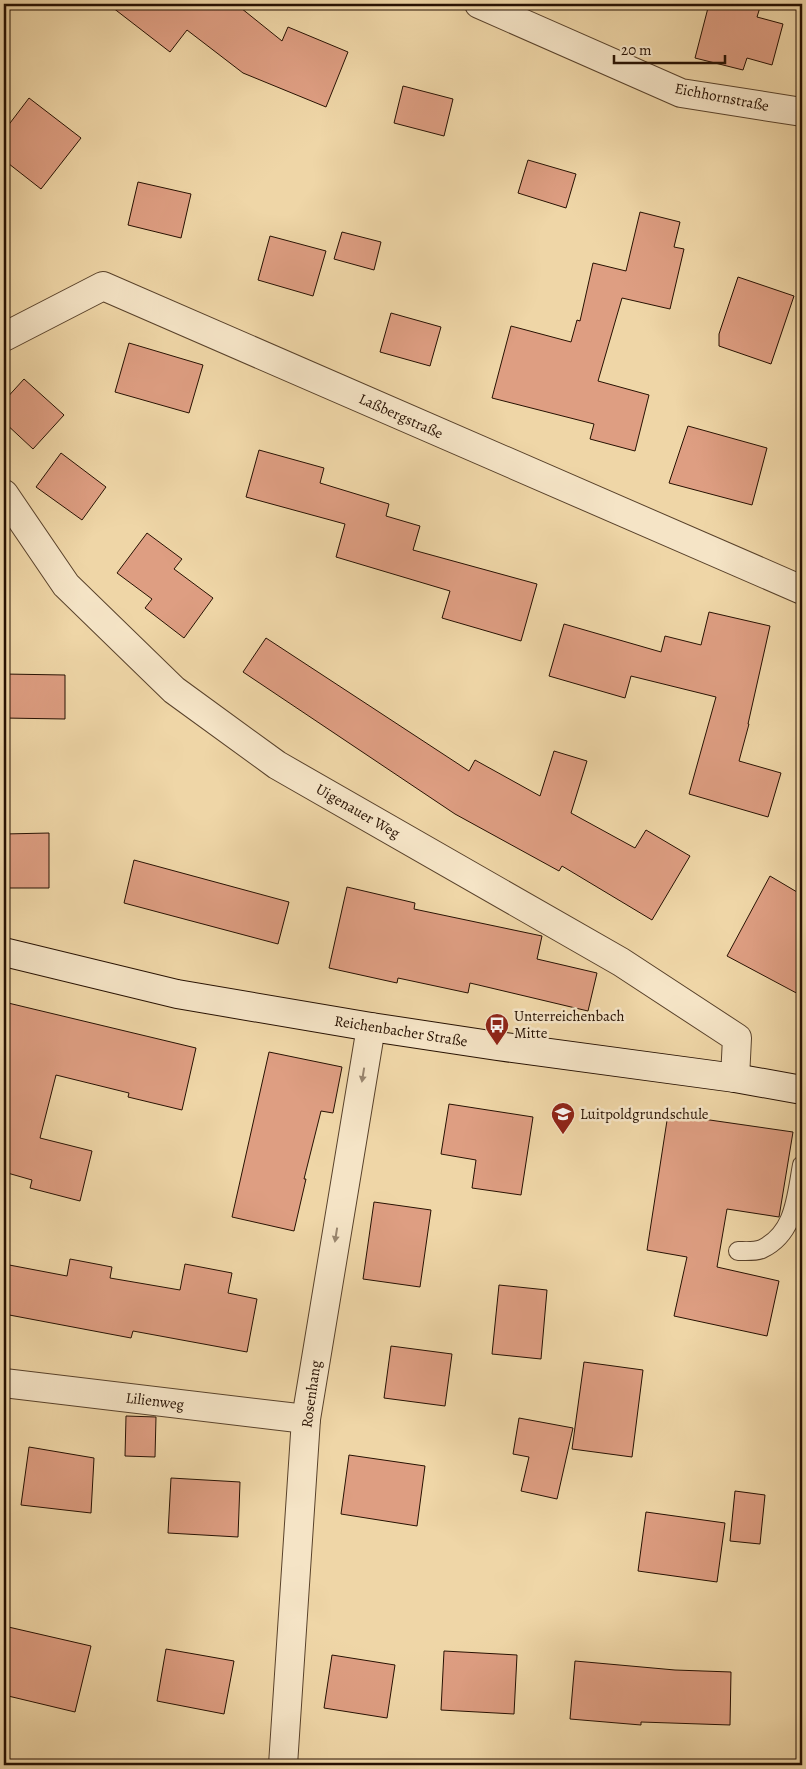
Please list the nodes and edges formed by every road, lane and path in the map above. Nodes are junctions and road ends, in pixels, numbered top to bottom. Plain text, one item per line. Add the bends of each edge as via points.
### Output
1 (479, 4) edge
2 (802, 112) edge
3 (4, 337) edge
4 (4, 494) edge
5 (802, 590) edge
6 (4, 952) edge
7 (371, 1027) junction
8 (734, 1078) junction
9 (802, 1090) edge
10 (802, 1165) edge
11 (738, 1251) dead end
12 (4, 1383) edge
13 (306, 1419) junction
14 (283, 1765) edge

1 - 2 street, Eichhornstraße via 681,93
3 - 5 street, Laßbergstraße via 103,286
4 - 8 street, Uigenauer Weg via 66,585 174,690 277,764 621,962 737,1038
6 - 7 street, Reichenbacher Straße via 177,994
7 - 8 street, Reichenbacher Straße
7 -> 13 street, Rosenhang
8 - 9 street, Reichenbacher Straße
10 - 11 lane via 792,1216 779,1237 760,1250
12 - 13 street, Lilienweg
13 - 14 street, Rosenhang

